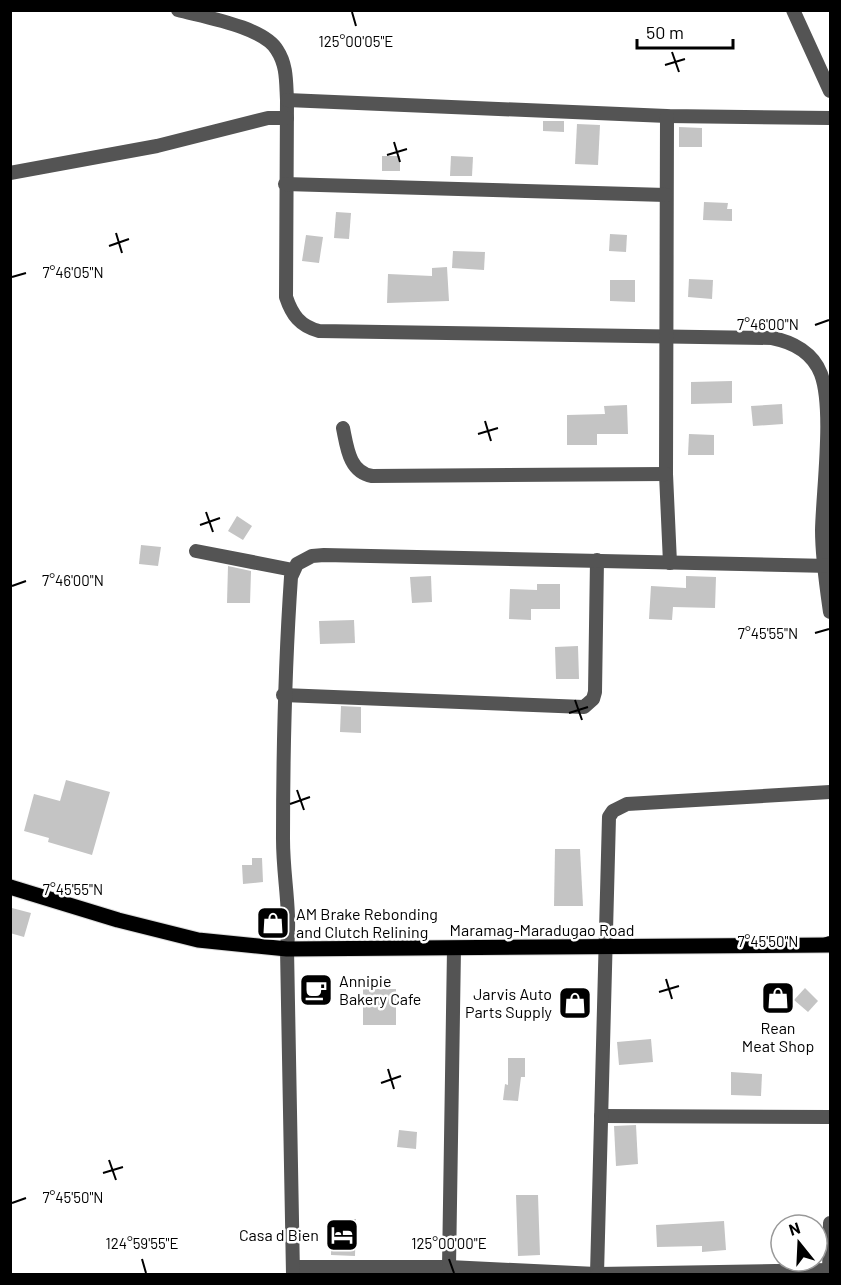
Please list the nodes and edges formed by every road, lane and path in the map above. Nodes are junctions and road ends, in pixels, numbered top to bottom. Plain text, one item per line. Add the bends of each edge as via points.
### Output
1 (178, 10) edge
2 (793, 10) edge
3 (831, 91) edge
4 (287, 100) junction
5 (667, 116) junction
6 (286, 118) junction
7 (831, 118) edge
8 (10, 173) edge
9 (285, 184) junction
10 (666, 195) junction
11 (665, 335) junction
12 (343, 428) dead end
13 (666, 474) junction
14 (196, 551) dead end
15 (597, 560) junction
16 (670, 563) junction
17 (827, 566) edge
18 (293, 570) junction
19 (831, 612) edge
20 (283, 695) junction
21 (831, 785) edge
22 (830, 793) edge
23 (10, 887) edge
24 (831, 945) edge
25 (454, 948) junction
26 (606, 948) junction
27 (287, 949) junction
28 (601, 1116) junction
29 (831, 1117) edge
30 (831, 1222) edge
31 (449, 1267) junction
32 (294, 1271) edge
33 (829, 1272) edge
34 (769, 1273) edge
35 (597, 1275) edge

1 - 4 street via 267,38 282,58
2 - 3 street
4 - 5 street
4 - 6 street
5 - 7 street
5 - 10 street
6 - 8 street via 260,119 157,146
6 - 9 street
9 - 10 street
9 - 11 street via 286,297 297,320 308,328
10 - 11 street
11 - 13 street
11 - 17 street via 778,339 803,350 815,363 827,403
12 - 13 street via 352,461 363,474 372,476
13 - 16 street
14 - 18 street
15 - 16 street
15 - 18 street via 324,555 304,560
15 - 20 street via 595,692 584,707
16 - 17 street
17 - 19 street
18 - 20 street
20 - 27 street via 283,862 290,913
21 - 22 street
22 - 26 street via 627,804 613,811 607,824
23 - 27 main road, Maramag-Maradugao Road via 198,940
24 - 26 main road, Maramag-Maradugao Road
25 - 26 main road, Maramag-Maradugao Road
25 - 27 main road, Maramag-Maradugao Road
25 - 31 street
26 - 28 street
27 - 32 street
28 - 29 street
28 - 35 street
30 - 33 street
31 - 32 street
31 - 35 street
34 - 35 street

